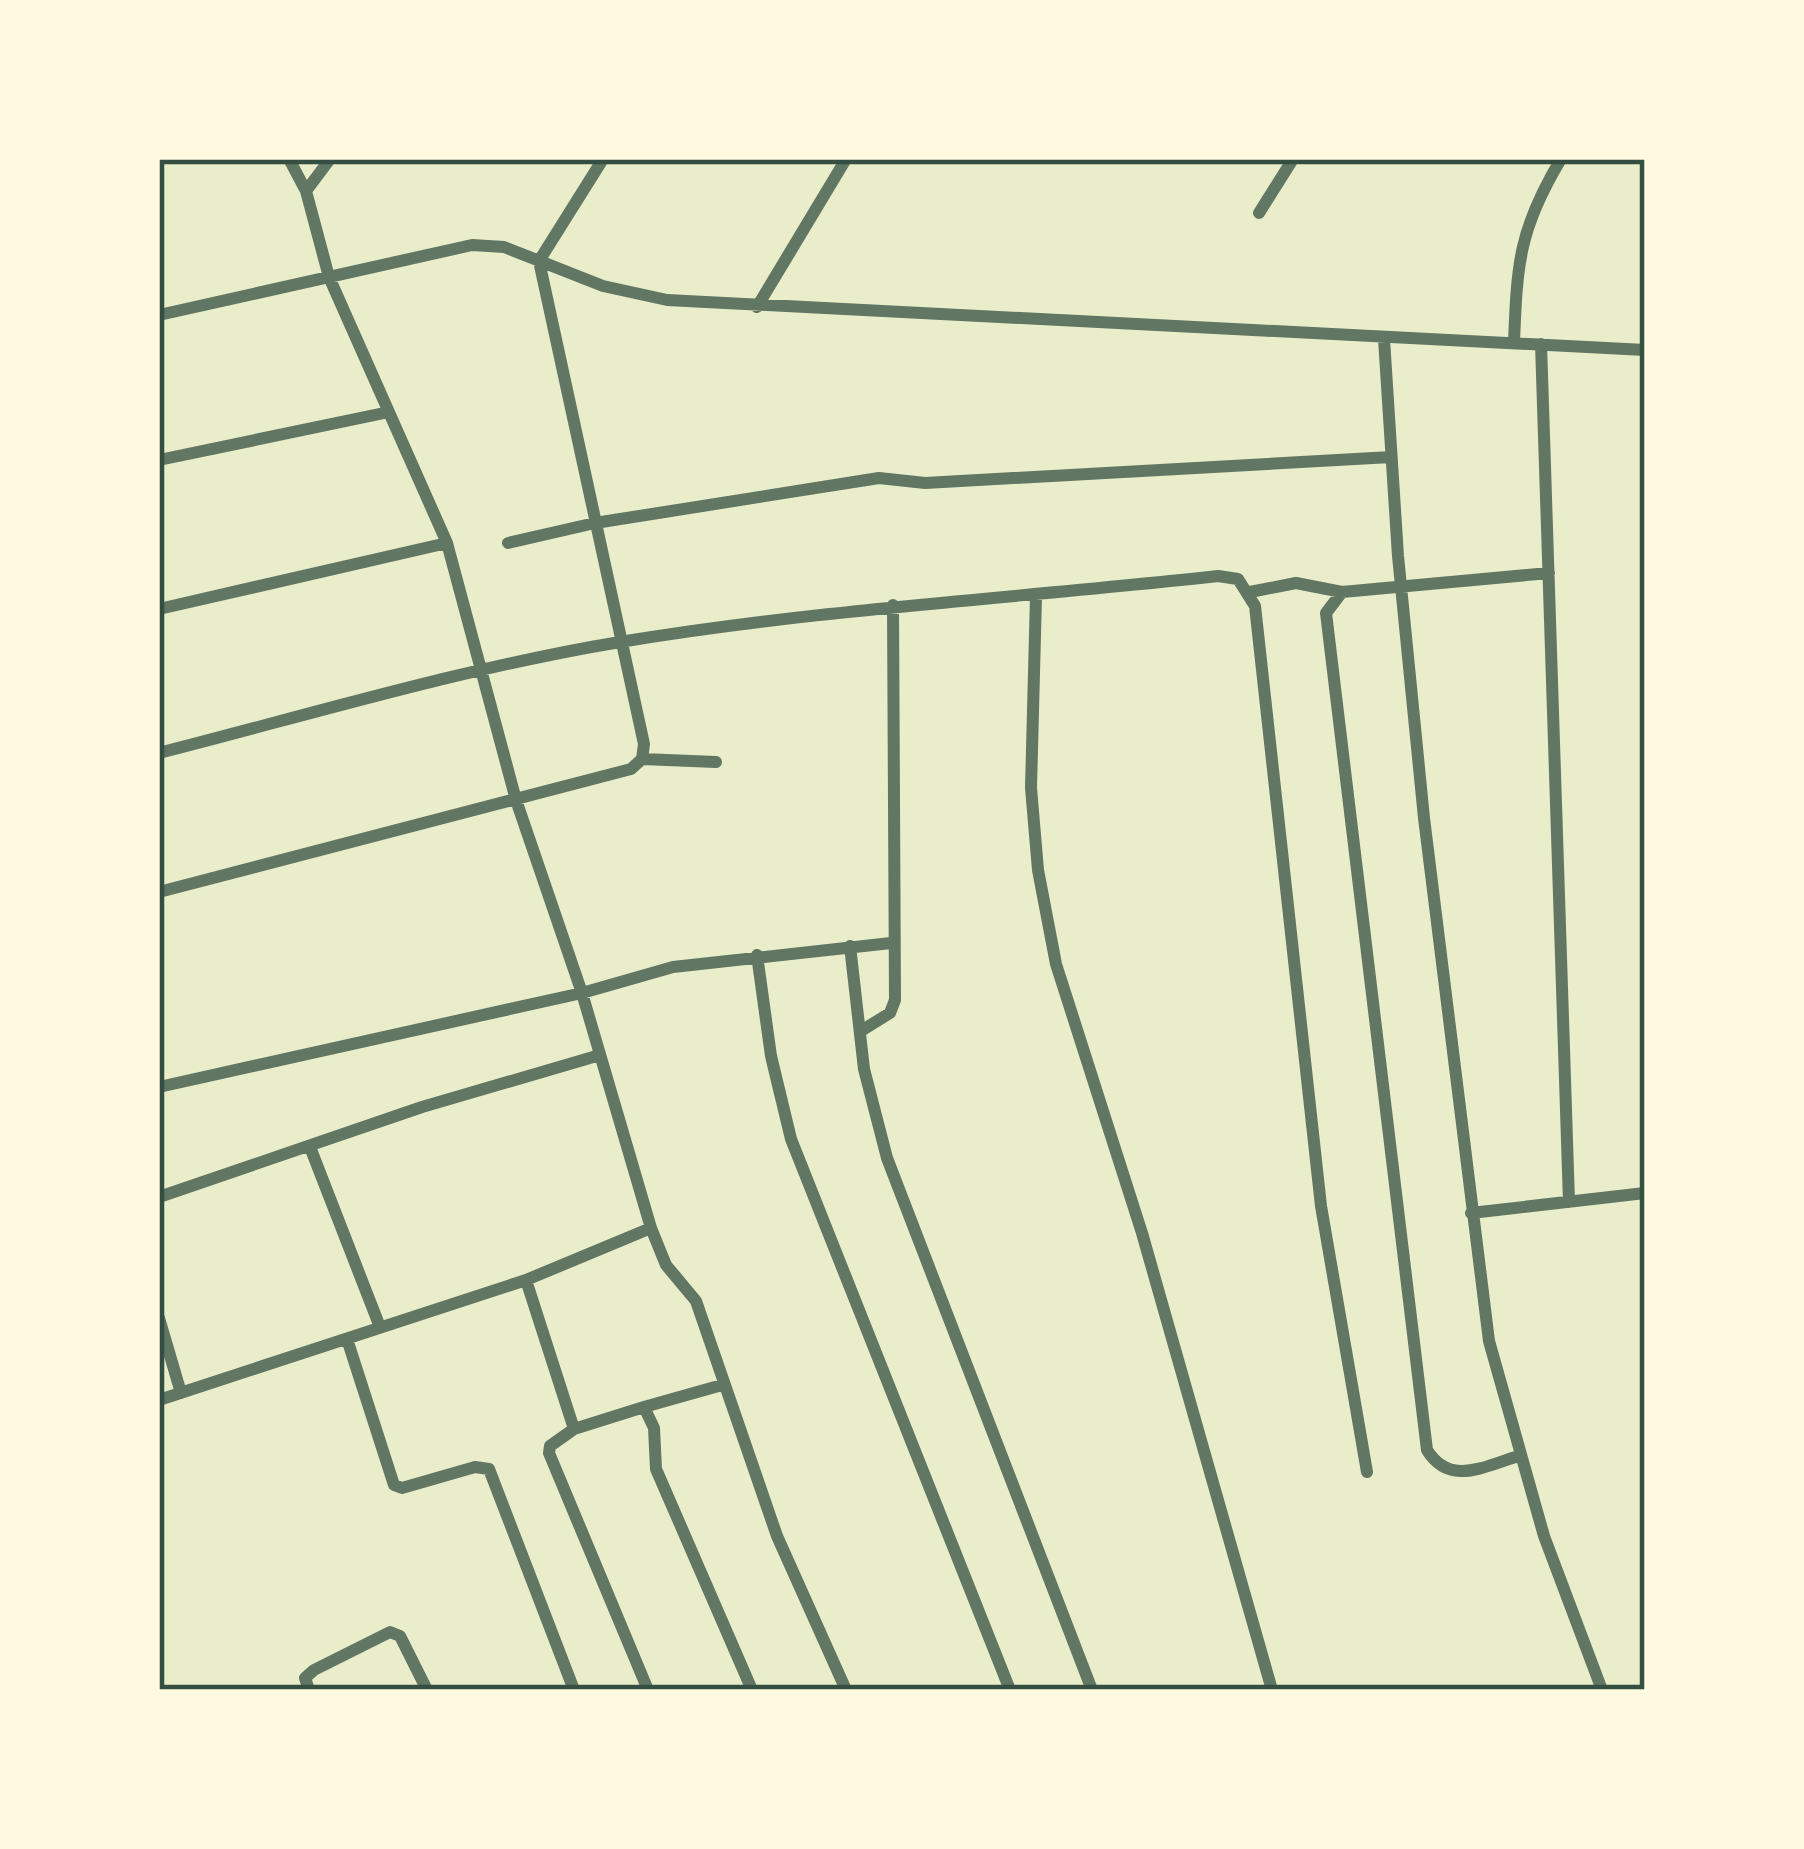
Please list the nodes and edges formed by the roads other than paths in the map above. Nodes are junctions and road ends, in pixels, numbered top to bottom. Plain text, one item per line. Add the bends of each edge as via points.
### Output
1 (289, 159) edge
2 (330, 159) edge
3 (603, 159) edge
4 (846, 159) edge
5 (1293, 159) edge
6 (1561, 159) edge
7 (307, 190) junction
8 (1259, 213) dead end
9 (539, 261) junction
10 (329, 277) junction
11 (757, 307) junction
12 (159, 315) edge
13 (1384, 339) junction
14 (1514, 343) junction
15 (1541, 344) junction
16 (1645, 350) edge
17 (389, 412) junction
18 (1391, 457) junction
19 (159, 460) edge
20 (595, 523) junction
21 (447, 543) junction
22 (508, 543) dead end
23 (1549, 573) junction
24 (1400, 583) junction
25 (1250, 592) junction
26 (1342, 592) junction
27 (1036, 596) junction
28 (892, 605) junction
29 (159, 609) edge
30 (620, 642) junction
31 (482, 670) junction
32 (159, 753) edge
33 (642, 759) junction
34 (716, 762) dead end
35 (516, 800) junction
36 (159, 892) edge
37 (891, 943) junction
38 (850, 946) junction
39 (757, 955) junction
40 (582, 993) junction
41 (861, 1031) junction
42 (600, 1055) junction
43 (159, 1087) edge
44 (310, 1147) junction
45 (1645, 1192) edge
46 (159, 1198) edge
47 (1569, 1202) junction
48 (1471, 1213) junction
49 (651, 1228) junction
50 (526, 1280) junction
51 (159, 1318) edge
52 (380, 1327) junction
53 (347, 1339) junction
54 (722, 1385) junction
55 (182, 1393) junction
56 (159, 1400) edge
57 (644, 1407) junction
58 (574, 1430) junction
59 (1519, 1456) junction
60 (1367, 1472) dead end
61 (309, 1690) edge
62 (427, 1690) edge
63 (574, 1690) edge
64 (648, 1690) edge
65 (752, 1690) edge
66 (846, 1690) edge
67 (1010, 1690) edge
68 (1092, 1690) edge
69 (1272, 1690) edge
70 (1602, 1690) edge

1 - 7 street
2 - 7 street
3 - 9 street
4 - 11 street
5 - 8 street
6 - 14 street via 1527,218
7 - 10 street
9 - 10 street via 472,245
9 - 11 street via 624,291
9 - 20 street
10 - 12 street
10 - 17 street
11 - 13 street
13 - 14 street
13 - 18 street
14 - 15 street
15 - 16 street
15 - 23 street
17 - 19 street
17 - 21 street
18 - 20 street via 925,483 879,478
18 - 24 street
20 - 22 street
20 - 30 street
21 - 29 street
21 - 31 street
23 - 24 street
23 - 47 street
24 - 26 street
24 - 48 street
25 - 26 street via 1296,584
25 - 27 street via 1238,579 1218,576
25 - 60 street via 1321,1206
26 - 59 street via 1325,613 1427,1450 1456,1474
27 - 28 street
27 - 69 street via 1031,788 1056,964
28 - 30 street
28 - 37 street
30 - 31 street
30 - 33 street
31 - 32 street
31 - 35 street
33 - 34 street
33 - 35 street via 631,769
35 - 36 street
35 - 40 street
37 - 38 street
37 - 41 street via 896,1000
38 - 39 street
38 - 41 street
39 - 40 street via 673,967
39 - 67 street via 791,1139
40 - 42 street
40 - 43 street
41 - 68 street via 864,1070 910,1228
42 - 44 street
42 - 49 street
44 - 46 street
44 - 52 street
45 - 47 street
47 - 48 street
48 - 59 street via 1489,1341
49 - 50 street
49 - 54 street via 666,1265 696,1300
50 - 52 street
50 - 58 street
51 - 55 street
52 - 53 street
53 - 55 street
53 - 63 street via 394,1485 489,1468
54 - 57 street
54 - 66 street via 777,1537
55 - 56 street
57 - 58 street
57 - 65 street via 654,1427 656,1469
58 - 64 street via 549,1453
59 - 70 street
61 - 62 street via 305,1678 314,1670 390,1632 400,1636

